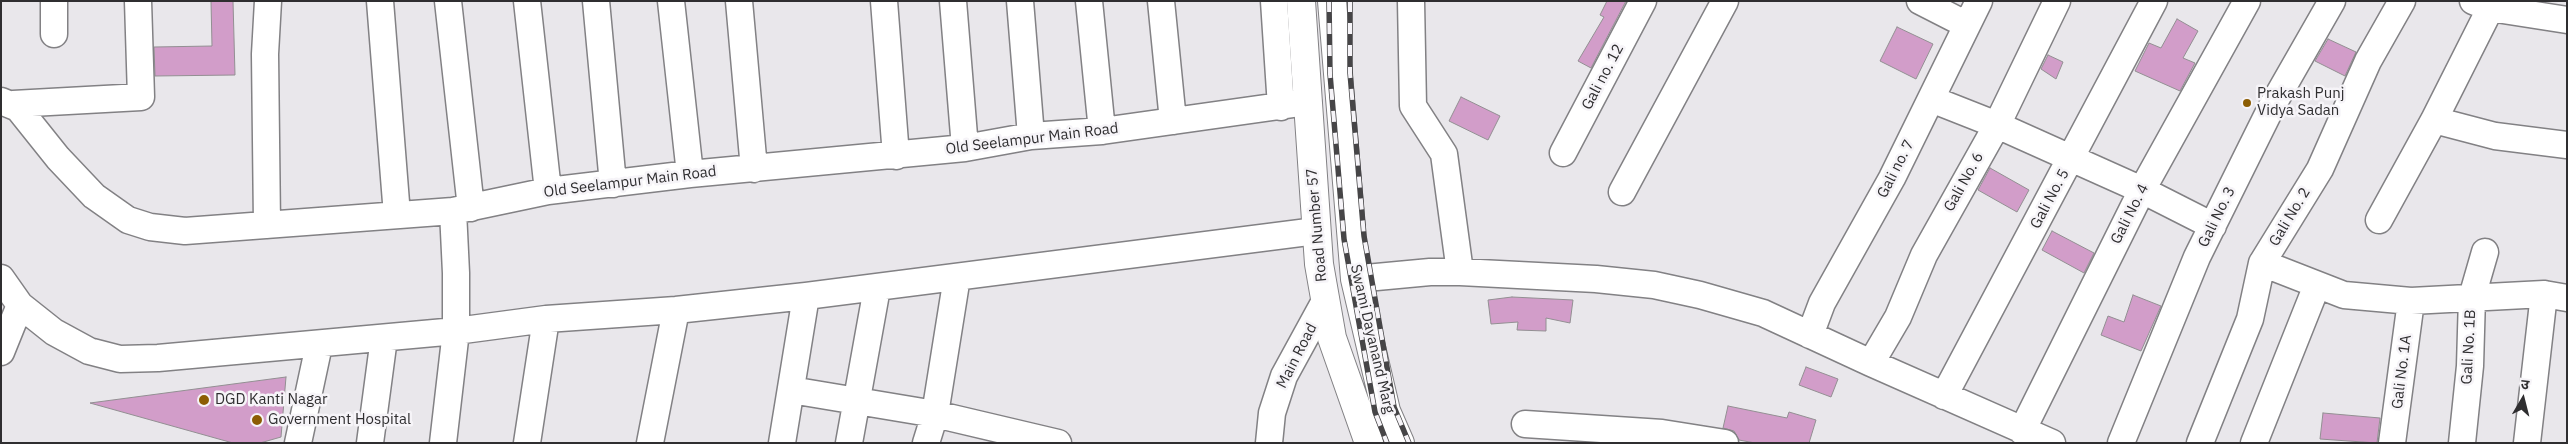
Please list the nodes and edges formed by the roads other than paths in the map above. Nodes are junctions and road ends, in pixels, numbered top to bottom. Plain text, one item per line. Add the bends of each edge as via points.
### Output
1 (54, 1) edge
2 (138, 1) edge
3 (268, 1) edge
4 (380, 1) edge
5 (448, 1) edge
6 (527, 1) edge
7 (596, 1) edge
8 (671, 1) edge
9 (739, 1) edge
10 (884, 1) edge
11 (953, 1) edge
12 (1020, 1) edge
13 (1089, 1) edge
14 (1162, 1) edge
15 (1274, 1) edge
16 (1301, 1) edge
17 (1332, 1) edge
18 (1411, 1) edge
19 (1643, 1) edge
20 (1725, 1) edge
21 (1920, 1) edge
22 (1979, 1) edge
23 (2057, 1) edge
24 (2154, 1) edge
25 (2247, 1) edge
26 (2332, 1) edge
27 (2402, 1) edge
28 (2486, 3) edge
29 (2567, 20) edge
30 (1967, 25) junction
31 (54, 34) dead end
32 (1931, 99) junction
33 (1308, 102) junction
34 (7, 103) edge
35 (1281, 107) junction
36 (2434, 120) junction
37 (1174, 121) junction
38 (1997, 125) junction
39 (1102, 131) junction
40 (1031, 136) junction
41 (2567, 145) edge
42 (965, 148) junction
43 (1563, 153) dead end
44 (896, 156) junction
45 (2070, 160) junction
46 (754, 169) junction
47 (690, 174) junction
48 (613, 184) junction
49 (2142, 190) junction
50 (548, 191) junction
51 (1622, 192) dead end
52 (397, 215) junction
53 (459, 216) junction
54 (2379, 220) dead end
55 (267, 225) junction
56 (2213, 226) junction
57 (1316, 232) junction
58 (2485, 252) dead end
59 (2262, 263) junction
60 (1460, 272) junction
61 (957, 277) junction
62 (1, 278) edge
63 (1355, 279) junction
64 (2317, 285) junction
65 (876, 288) junction
66 (806, 296) junction
67 (2556, 296) edge
68 (2472, 297) junction
69 (1325, 302) junction
70 (2411, 302) junction
71 (20, 305) junction
72 (676, 310) junction
73 (546, 319) junction
74 (456, 331) junction
75 (1810, 335) junction
76 (384, 338) junction
77 (319, 345) junction
78 (1, 352) edge
79 (1872, 363) junction
80 (791, 390) junction
81 (1944, 396) junction
82 (856, 400) junction
83 (934, 414) junction
84 (1525, 424) dead end
85 (2022, 431) junction
86 (1679, 439) edge
87 (298, 443) edge
88 (370, 443) edge
89 (443, 443) edge
90 (527, 443) edge
91 (650, 443) edge
92 (782, 443) edge
93 (848, 443) edge
94 (926, 443) edge
95 (1058, 443) edge
96 (1269, 443) edge
97 (1369, 443) edge
98 (1400, 443) edge
99 (1725, 443) edge
100 (2052, 443) edge
101 (2121, 443) edge
102 (2200, 443) edge
103 (2254, 443) edge
104 (2392, 443) edge
105 (2462, 443) edge
106 (2527, 443) edge

1 - 31 street
2 - 34 street via 141,97
3 - 55 street via 265,54
4 - 52 street
5 - 53 street
6 - 50 street
7 - 48 street
8 - 47 street
9 - 46 street
10 - 44 street
11 - 42 street
12 - 40 street
13 - 39 street
14 - 37 street
15 - 35 street
16 - 33 main road, Road Number 57
17 - 63 main road, Swami Dayanand Marg
18 - 60 street via 1413,106 1444,154
19 - 43 street, Gali no. 12
20 - 51 street
21 - 30 street
22 - 30 street, Gali no. 7
23 - 38 street, Gali No. 6
24 - 45 street, Gali No. 5
25 - 49 street, Gali No. 4
26 - 56 street, Gali No. 3 via 2272,106
27 - 59 street, Gali No. 2 via 2368,61 2320,169
28 - 29 street
28 - 36 street
30 - 32 street, Gali no. 7
32 - 38 street
32 - 75 street, Gali no. 7 via 1892,178 1822,303
33 - 35 street, Old Seelampur Main Road
33 - 57 main road, Road Number 57
34 - 55 street, Old Seelampur Main Road via 94,196 128,220 185,232
35 - 37 street, Old Seelampur Main Road
36 - 41 street via 2495,136
36 - 54 street
37 - 39 street, Old Seelampur Main Road
38 - 45 street
38 - 79 street, Gali No. 6 via 1924,255 1898,317
39 - 40 street, Old Seelampur Main Road
40 - 42 street, Old Seelampur Main Road
42 - 44 street, Old Seelampur Main Road
44 - 46 street, Old Seelampur Main Road
45 - 49 street
45 - 81 street, Gali No. 5
46 - 47 street, Old Seelampur Main Road
47 - 48 street, Old Seelampur Main Road
48 - 50 street, Old Seelampur Main Road
49 - 56 street
49 - 85 street, Gali No. 4
50 - 53 street, Old Seelampur Main Road
52 - 53 street, Old Seelampur Main Road
52 - 55 street, Old Seelampur Main Road
53 - 74 street
56 - 101 street, Gali No. 3 via 2197,257
57 - 61 street
57 - 69 main road, Road Number 57
58 - 68 street, Gali No. 1B
59 - 64 street
59 - 102 street, Gali No. 2 via 2250,318
60 - 63 street
60 - 75 street via 1654,285 1763,312
61 - 65 street
61 - 83 street
62 - 71 street
63 - 98 main road, Swami Dayanand Marg via 1386,411
64 - 70 street via 2344,295
64 - 103 street
65 - 66 street
65 - 82 street
66 - 72 street
66 - 80 street
67 - 68 street
67 - 106 street
68 - 70 street
68 - 105 street, Gali No. 1B via 2470,366
69 - 96 street, Main Road via 1284,376 1272,413
69 - 97 main road, Road Number 57 via 1332,338
70 - 104 street, Gali No. 1A
71 - 77 street via 54,332 89,351 120,359
71 - 78 street
72 - 73 street
72 - 91 street
73 - 74 street
73 - 90 street
74 - 76 street
74 - 89 street
75 - 79 street
76 - 77 street
76 - 88 street
77 - 87 street
79 - 81 street
80 - 82 street
80 - 92 street
81 - 85 street
82 - 83 street
82 - 93 street
83 - 94 street
83 - 95 street
84 - 86 street
85 - 100 street
86 - 99 street

